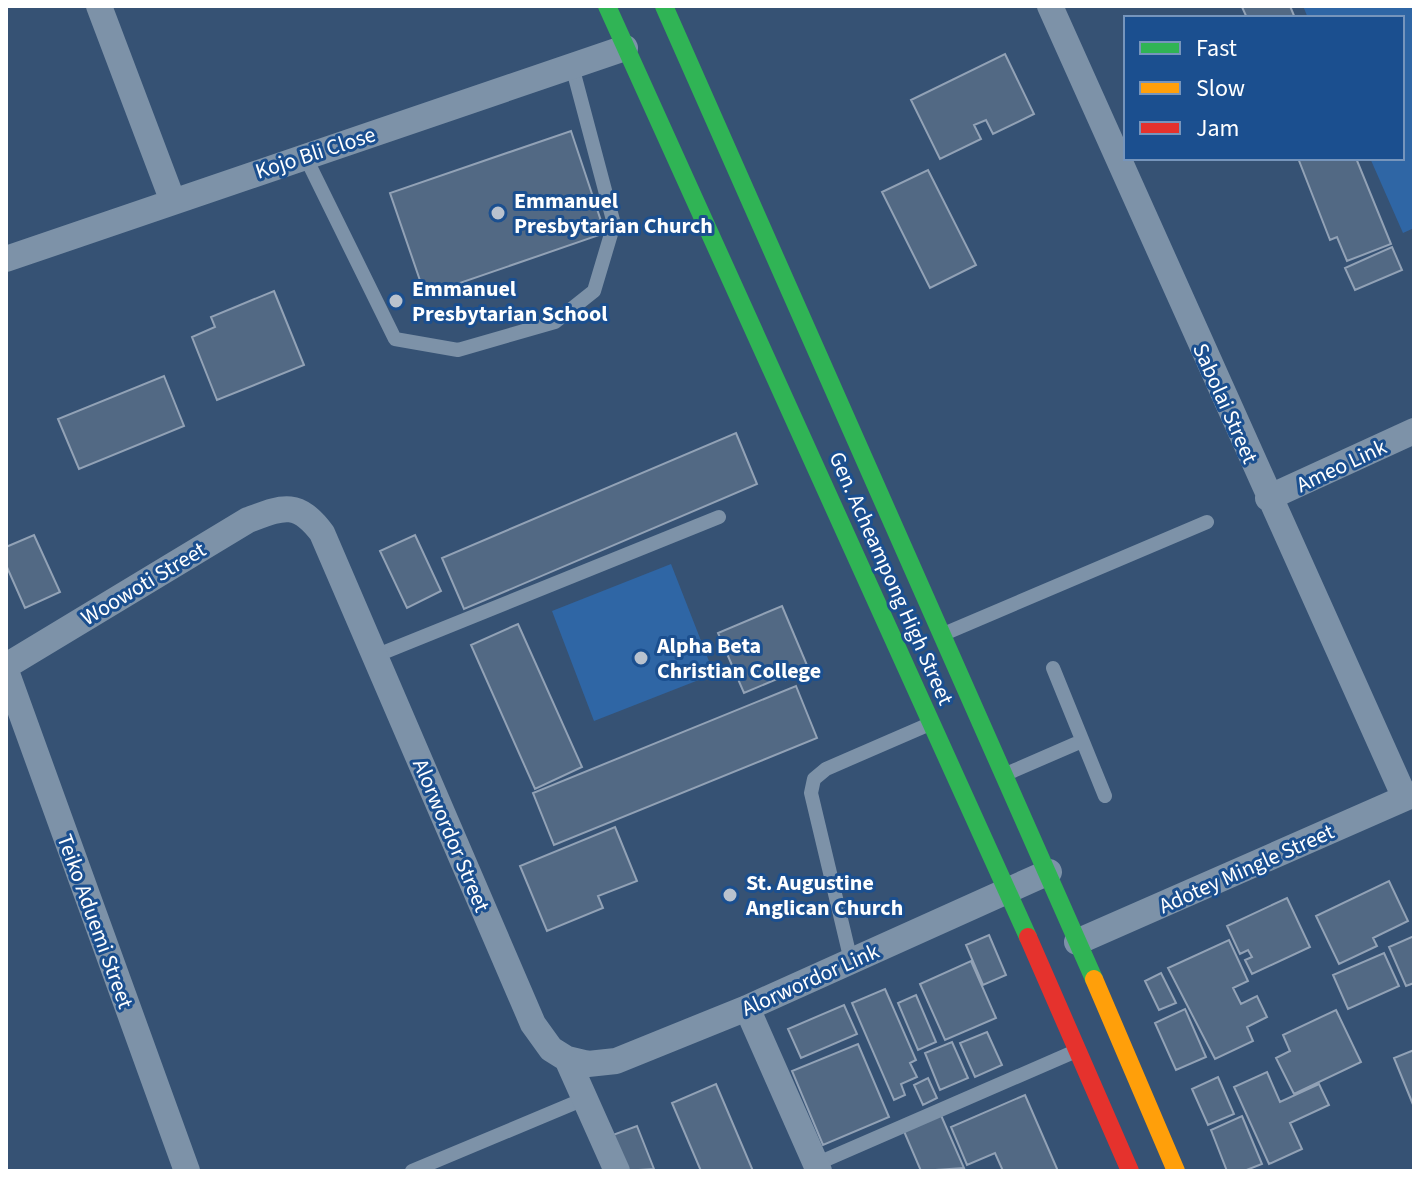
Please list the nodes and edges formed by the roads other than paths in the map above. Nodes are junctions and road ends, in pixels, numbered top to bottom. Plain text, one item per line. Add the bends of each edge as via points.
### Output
1 (99, 6) edge
2 (607, 6) edge
3 (664, 6) edge
4 (1050, 6) edge
5 (625, 48) junction
6 (572, 66) junction
7 (305, 156) junction
8 (172, 199) junction
9 (6, 259) edge
10 (1414, 431) edge
11 (1268, 498) junction
12 (283, 507) joint
13 (719, 517) dead end
14 (1207, 522) dead end
15 (944, 634) junction
16 (375, 656) junction
17 (6, 668) edge
18 (1053, 668) dead end
19 (932, 723) junction
20 (1082, 741) junction
21 (1006, 774) junction
22 (1105, 796) dead end
23 (1410, 796) edge
24 (1049, 872) junction
25 (1008, 891) junction
26 (1077, 942) junction
27 (851, 961) junction
28 (747, 1008) junction
29 (1077, 1050) junction
30 (567, 1059) junction
31 (584, 1099) junction
32 (817, 1168) edge
33 (187, 1171) edge
34 (412, 1171) edge
35 (617, 1171) edge
36 (1130, 1171) edge
37 (1176, 1171) edge

1 - 8 street
2 - 5 main road, Gen. Acheampong High Street
3 - 15 main road, Gen. Acheampong High Street
4 - 11 street, Sabolai Street
5 - 6 street, Kojo Bli Close
5 - 19 main road, Gen. Acheampong High Street
6 - 7 street, Kojo Bli Close
6 - 7 lane via 614,224 594,291 555,322 458,350 395,339
7 - 8 street, Kojo Bli Close
8 - 9 street, Kojo Bli Close
10 - 11 street, Ameo Link
11 - 23 street, Sabolai Street
12 - 16 street, Alorwordor Street via 307,513 322,533
12 - 17 street, Woowoti Street via 248,520
13 - 16 lane
14 - 15 lane
15 - 21 main road, Gen. Acheampong High Street
16 - 30 street, Alorwordor Street via 533,1024 551,1049
17 - 33 street, Teiko Aduemi Street
18 - 20 lane
19 - 25 main road, Gen. Acheampong High Street
19 - 27 lane via 814,779 811,793
20 - 21 lane
20 - 22 lane
21 - 24 main road, Gen. Acheampong High Street
23 - 26 street, Adotey Mingle Street
24 - 25 street, Alorwordor Link
24 - 26 main road, Gen. Acheampong High Street
25 - 27 street, Alorwordor Link
25 - 29 main road, Gen. Acheampong High Street
26 - 37 main road, Gen. Acheampong High Street
27 - 28 street, Alorwordor Link
28 - 30 street, Alorwordor Link via 616,1061 588,1064
28 - 32 street
29 - 32 lane
29 - 36 main road, Gen. Acheampong High Street
30 - 31 street, Alorwordor Street
31 - 34 lane
31 - 35 street, Alorwordor Street

